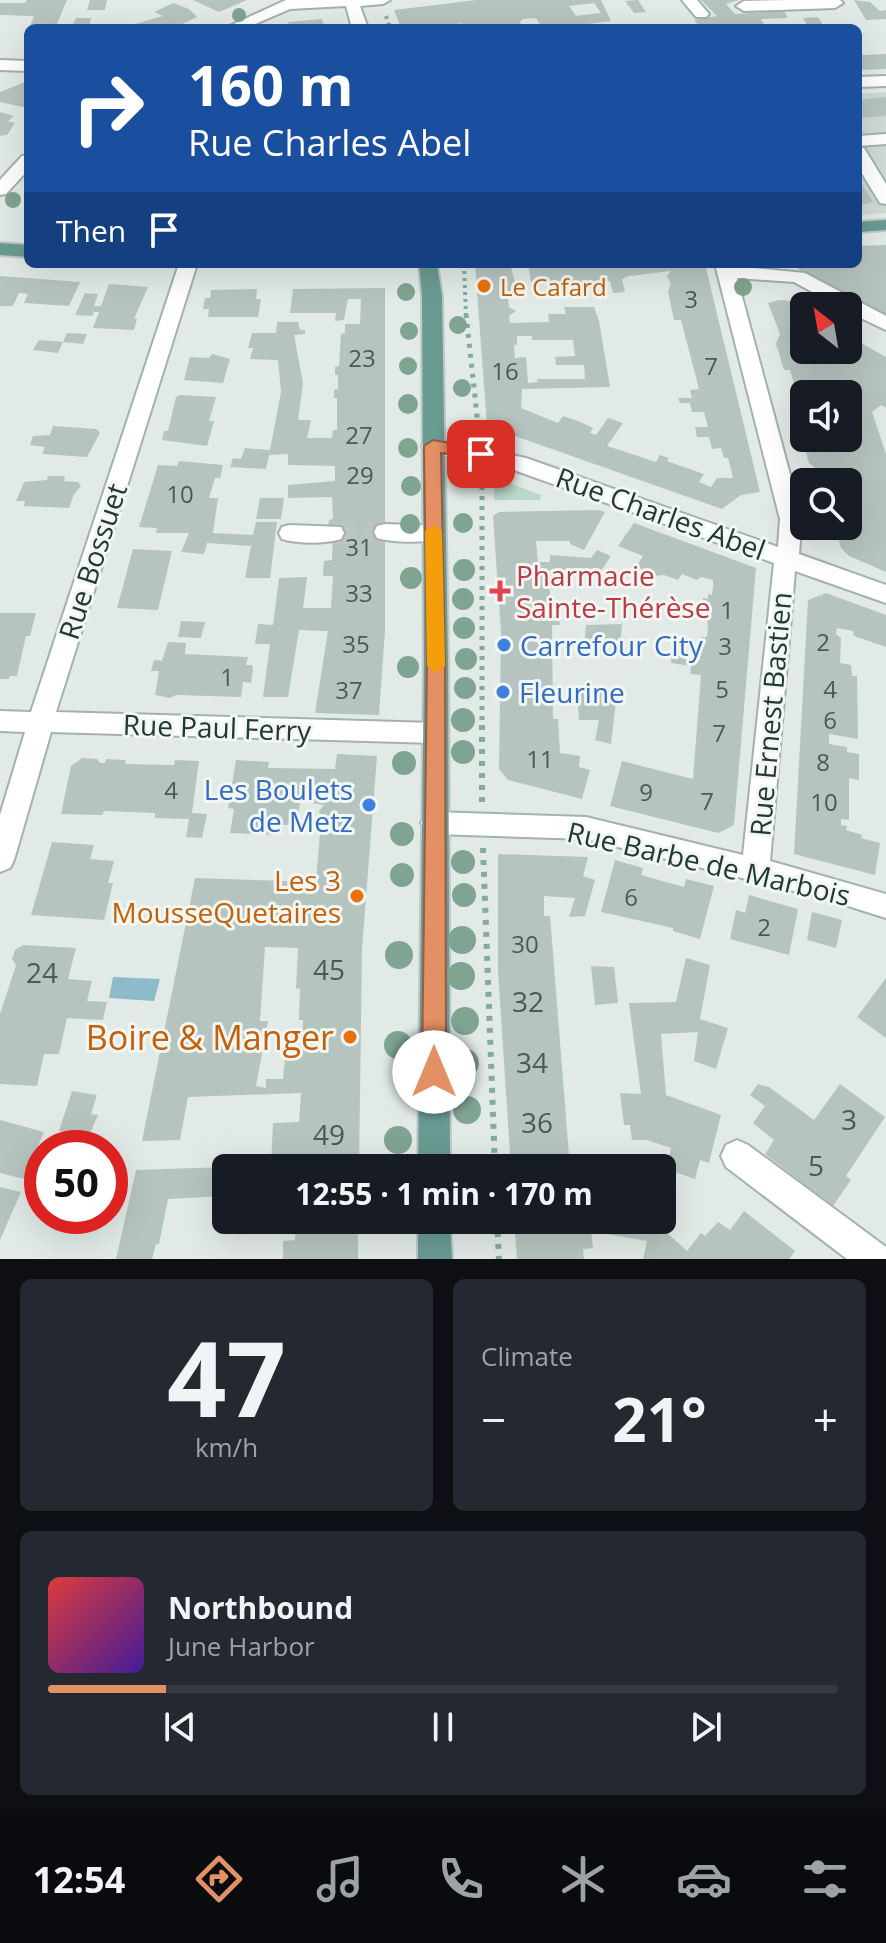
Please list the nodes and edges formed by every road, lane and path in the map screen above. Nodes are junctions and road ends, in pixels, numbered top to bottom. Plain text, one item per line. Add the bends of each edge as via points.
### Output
1 (383, 0) edge
2 (689, 0) edge
3 (352, 2) edge
4 (818, 2) edge
5 (293, 3) edge
6 (835, 3) dead end
7 (744, 6) dead end
8 (701, 14) dead end
9 (243, 24) edge
10 (359, 24) edge
11 (0, 65) edge
12 (24, 66) edge
13 (886, 81) edge
14 (862, 82) edge
15 (886, 139) edge
16 (862, 141) edge
17 (862, 159) edge
18 (24, 164) edge
19 (0, 190) edge
20 (886, 199) edge
21 (886, 225) edge
22 (862, 227) edge
23 (0, 249) edge
24 (24, 251) edge
25 (187, 268) edge
26 (428, 268) edge
27 (464, 268) edge
28 (725, 268) edge
29 (886, 324) edge
30 (433, 446) junction
31 (481, 454) junction
32 (385, 532) tunnel mouth
33 (434, 532) junction
34 (290, 533) dead end
35 (333, 533) tunnel mouth
36 (787, 558) junction
37 (886, 594) edge
38 (0, 721) edge
39 (41, 722) junction
40 (434, 733) junction
41 (434, 823) junction
42 (482, 825) junction
43 (0, 860) edge
44 (755, 871) junction
45 (886, 906) edge
46 (434, 1154) edge
47 (494, 1154) edge
48 (737, 1156) dead end
49 (434, 1234) edge
50 (498, 1234) edge
51 (435, 1259) edge
52 (499, 1259) edge
53 (874, 1259) edge

1 - 3 street
2 - 8 street
3 - 5 street
3 - 10 street
4 - 6 street
4 - 7 street
5 - 9 street
11 - 12 street
13 - 14 street
15 - 16 street
17 - 20 street
18 - 19 street
21 - 22 main road
23 - 24 main road
25 - 39 street, Rue Bossuet
26 - 30 main road
27 - 31 path
28 - 29 street via 798,277
28 - 36 street, Rue Ernest Bastien via 791,519
30 - 31 street, Rue Charles Abel
30 - 33 main road
31 - 36 street, Rue Charles Abel
31 - 42 path
32 - 33 street
33 - 40 main road
34 - 35 street
36 - 37 street, Rue Charles Abel
36 - 44 street, Rue Ernest Bastien
38 - 39 street, Rue Paul Ferry
39 - 40 street, Rue Paul Ferry
39 - 43 street, Rue Bossuet
40 - 41 main road
41 - 42 street, Rue Barbe de Marbois
41 - 46 main road
42 - 44 street, Rue Barbe de Marbois via 586,828
42 - 47 path
44 - 45 street, Rue Barbe de Marbois
48 - 53 street
49 - 51 main road
50 - 52 path

